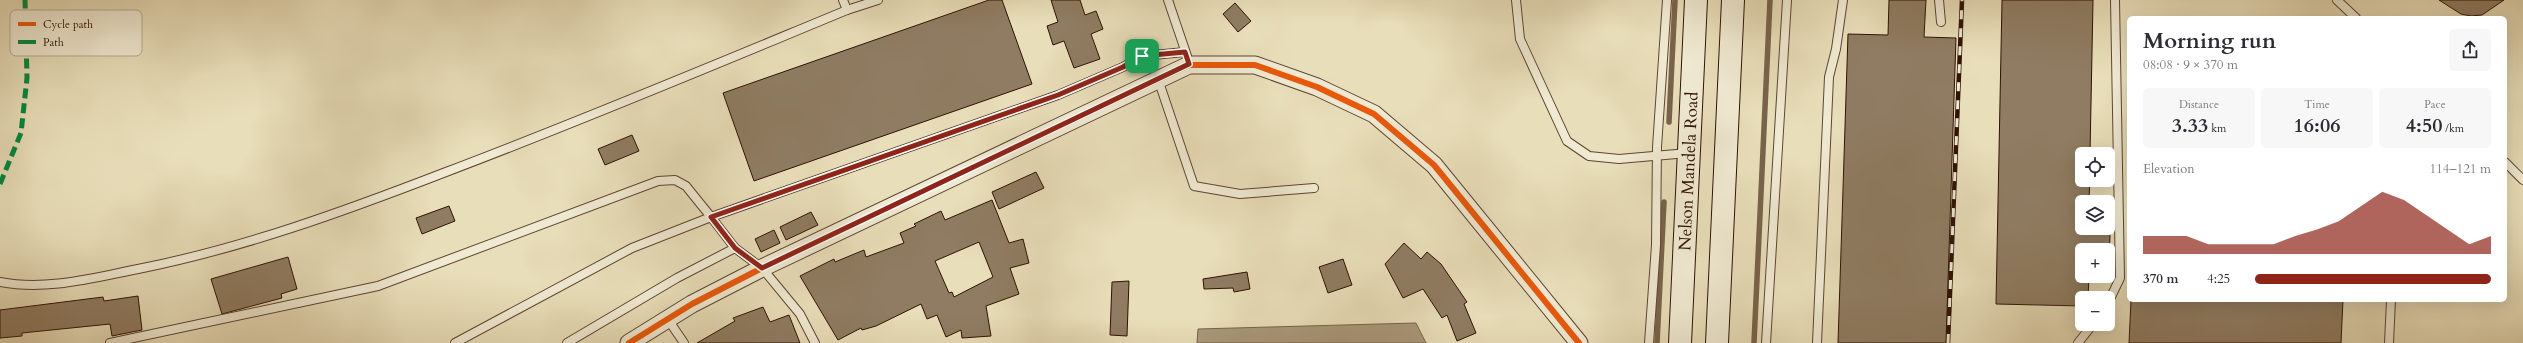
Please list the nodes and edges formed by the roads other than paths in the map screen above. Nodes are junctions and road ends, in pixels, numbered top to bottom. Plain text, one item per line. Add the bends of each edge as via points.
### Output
1 (843, 0) edge
2 (878, 0) edge
3 (1168, 0) edge
4 (1516, 0) edge
5 (1667, 0) edge
6 (1696, 0) edge
7 (1733, 0) edge
8 (1787, 0) edge
9 (1843, 0) edge
10 (1939, 0) edge
11 (2115, 0) edge
12 (2337, 0) edge
13 (847, 10) junction
14 (2354, 16) edge
15 (1941, 22) dead end
16 (1187, 58) junction
17 (1158, 79) junction
18 (1689, 153) junction
19 (1657, 156) junction
20 (2507, 164) edge
21 (2523, 180) edge
22 (1314, 188) dead end
23 (711, 217) junction
24 (735, 248) junction
25 (762, 268) junction
26 (0, 282) edge
27 (2114, 291) edge
28 (2391, 302) edge
29 (667, 318) junction
30 (2087, 331) edge
31 (110, 343) edge
32 (455, 343) edge
33 (567, 343) edge
34 (629, 343) edge
35 (684, 343) edge
36 (815, 343) edge
37 (1580, 343) edge
38 (1649, 343) edge
39 (1680, 343) edge
40 (1717, 343) edge
41 (1766, 343) edge
42 (1817, 343) edge
43 (2078, 343) edge
44 (2389, 343) edge

1 - 13 lane
2 - 13 lane
3 - 16 lane
4 - 19 lane via 1520,39 1567,141 1589,156 1619,159
5 - 19 lane
6 - 18 main road, Nelson Mandela Road
7 - 40 main road
8 - 41 lane
9 - 42 lane via 1836,49 1828,77
10 - 15 lane
11 - 27 lane via 2120,278
12 - 14 lane
13 - 26 lane via 537,137 270,236 179,261 73,282 22,286
16 - 17 street
16 - 23 lane via 1142,56 1058,95
16 - 37 street via 1255,66 1316,88 1374,114 1434,165
17 - 22 lane via 1194,186 1240,194
17 - 25 street
18 - 19 lane
18 - 39 main road, Nelson Mandela Road
19 - 38 lane via 1656,245
20 - 21 lane
23 - 24 lane
23 - 31 lane via 686,186 676,180 658,181 378,286
23 - 32 lane via 632,248
24 - 25 lane
24 - 33 lane via 677,278
25 - 29 street
25 - 36 lane via 800,314
28 - 44 lane
29 - 34 street
29 - 35 lane
30 - 43 lane

